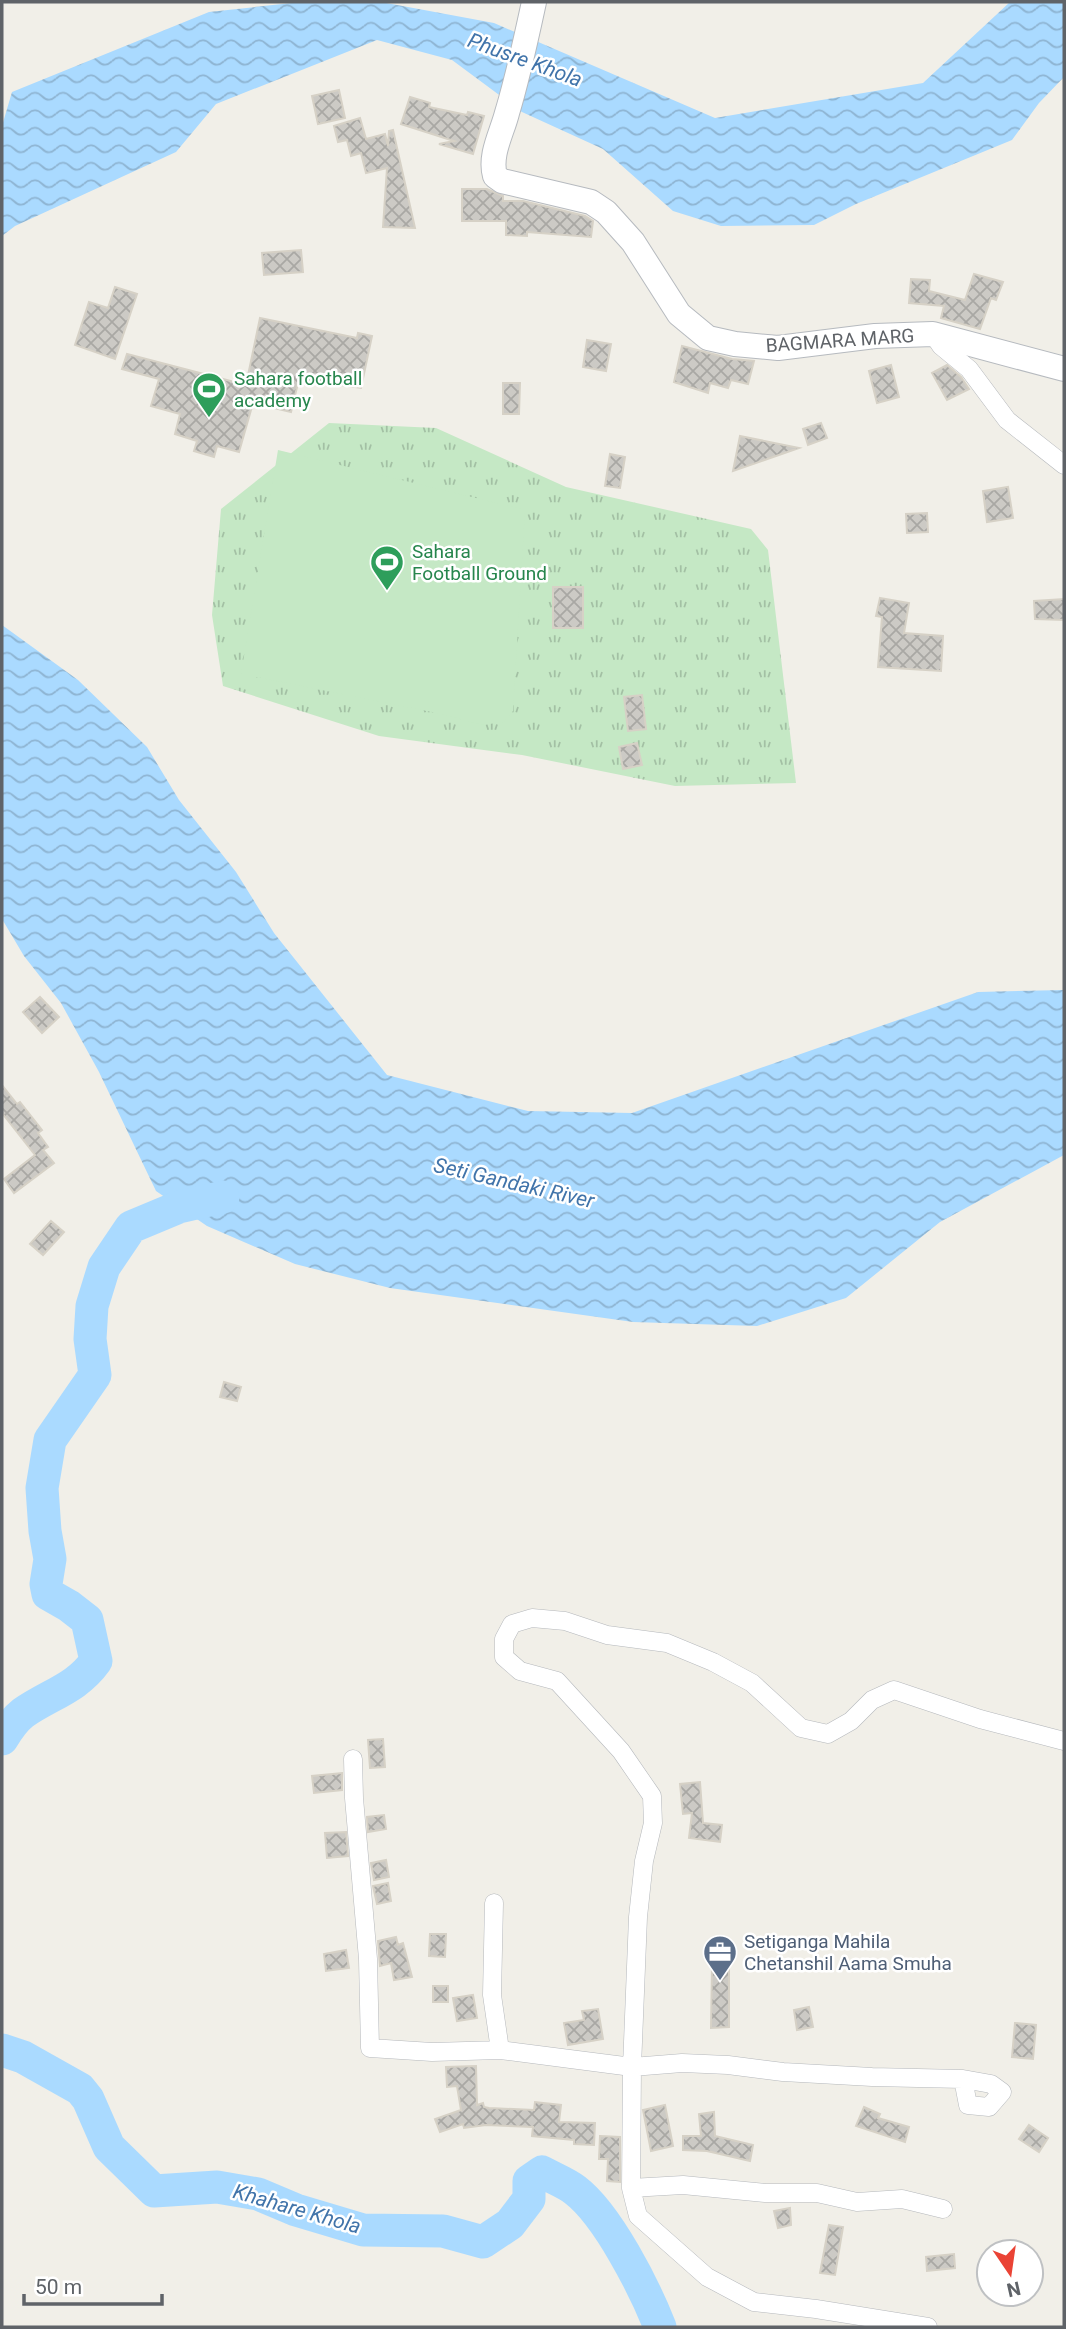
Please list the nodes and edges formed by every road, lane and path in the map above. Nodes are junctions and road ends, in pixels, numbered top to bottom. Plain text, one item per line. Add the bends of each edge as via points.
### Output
1 (532, 10) edge
2 (933, 334) junction
3 (1064, 369) edge
4 (1064, 465) edge
5 (1064, 1741) edge
6 (353, 1759) dead end
7 (494, 1903) dead end
8 (500, 2050) junction
9 (632, 2067) junction
10 (963, 2079) dead end
11 (631, 2188) junction
12 (943, 2209) dead end
13 (928, 2327) edge

1 - 2 main road, BAGMARA MARG via 497,144 495,176 591,202 607,212 633,242 679,314 708,338 778,348
2 - 3 main road, BAGMARA MARG
2 - 4 street via 969,369 1007,421
5 - 9 street via 894,1690 872,1700 851,1721 828,1734 801,1728 752,1683 667,1643 607,1634 565,1621 532,1618 512,1624 504,1657 520,1671 557,1681 621,1751 652,1796 653,1823 638,1917
6 - 8 street via 370,2048
7 - 8 street via 492,1995
8 - 9 street
9 - 10 street via 728,2064 783,2072
9 - 11 street
11 - 12 street via 683,2185 817,2193 858,2202 902,2199
11 - 13 street via 638,2216 707,2277 754,2302

